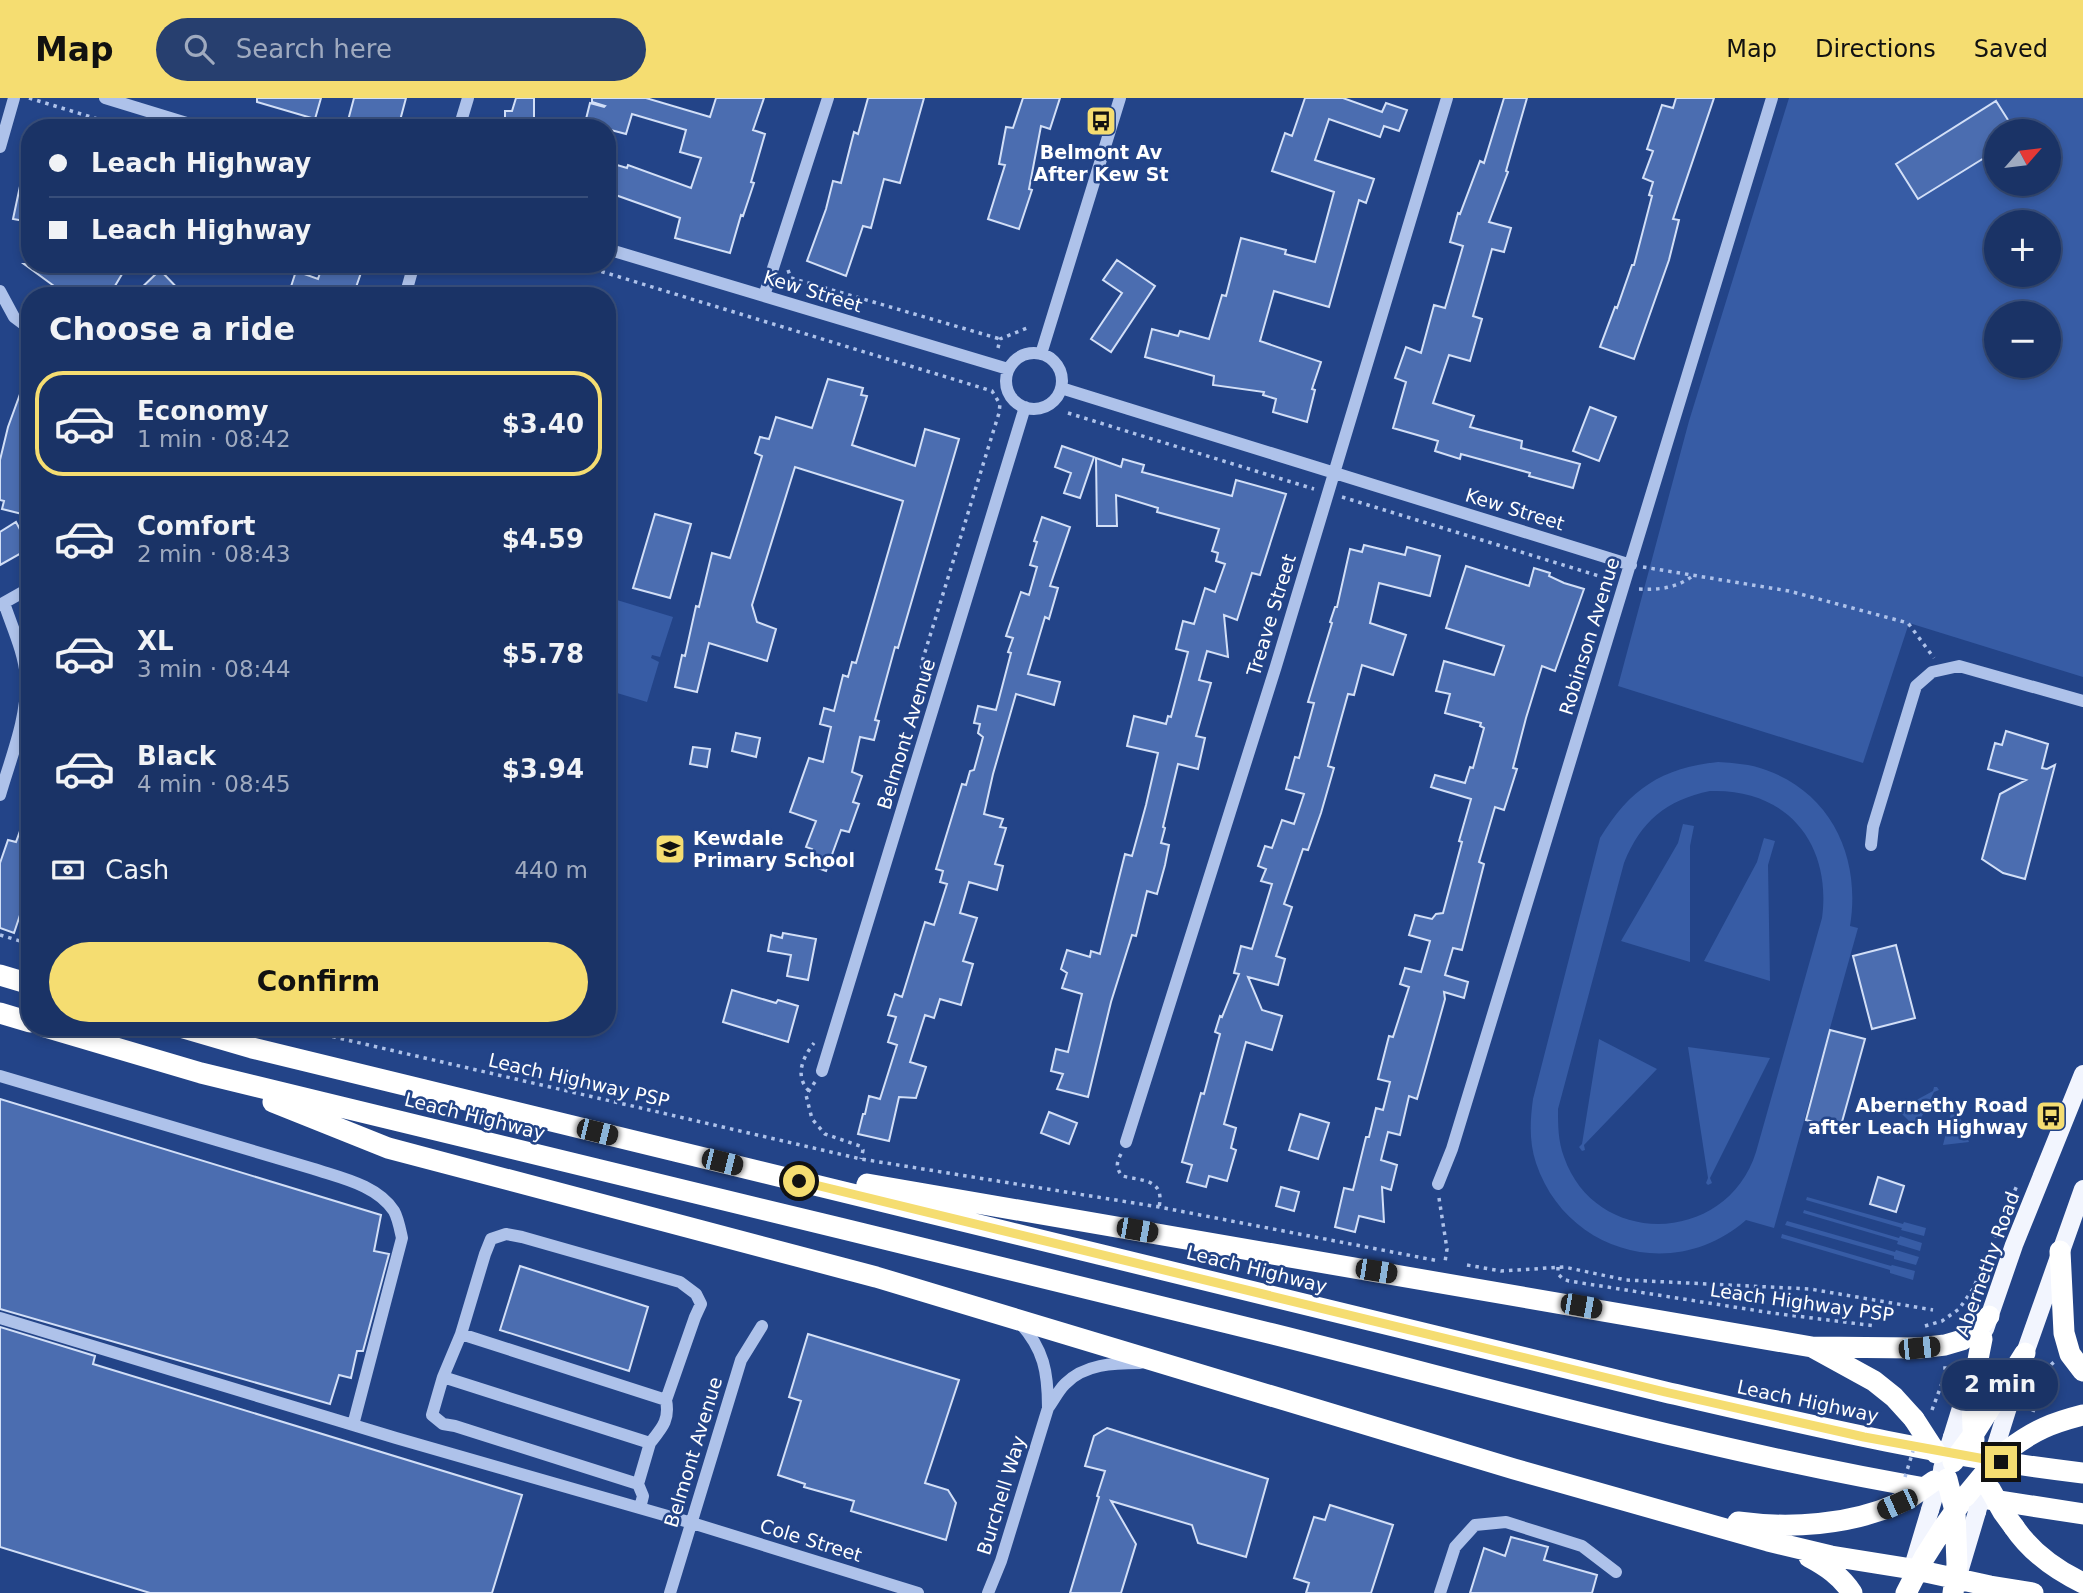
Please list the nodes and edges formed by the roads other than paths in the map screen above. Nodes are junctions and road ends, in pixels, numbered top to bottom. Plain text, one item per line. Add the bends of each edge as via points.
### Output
1 (14, 98) edge
2 (105, 98) edge
3 (468, 98) edge
4 (828, 98) edge
5 (1120, 98) edge
6 (1447, 98) edge
7 (1772, 98) edge
8 (141, 103) edge
9 (181, 119) edge
10 (462, 119) edge
11 (0, 146) edge
12 (616, 252) edge
13 (0, 291) edge
14 (764, 296) junction
15 (21, 322) edge
16 (1041, 354) junction
17 (1008, 369) junction
18 (1061, 388) junction
19 (1025, 407) junction
20 (1334, 473) junction
21 (1631, 565) junction
22 (21, 593) edge
23 (2, 604) edge
24 (21, 654) edge
25 (2083, 701) edge
26 (21, 722) edge
27 (0, 795) edge
28 (1871, 845) dead end
29 (0, 975) edge
30 (21, 981) edge
31 (0, 1013) edge
32 (21, 1020) edge
33 (76, 1036) edge
34 (212, 1036) edge
35 (822, 1071) road end
36 (201, 1073) junction
37 (2083, 1074) edge
38 (0, 1076) edge
39 (1126, 1142) road end
40 (696, 1155) junction
41 (1438, 1184) road end
42 (2082, 1197) edge
43 (2060, 1251) junction
44 (1989, 1316) junction
45 (0, 1318) edge
46 (1018, 1320) junction
47 (762, 1326) dead end
48 (461, 1334) junction
49 (1982, 1339) joint
50 (1812, 1347) junction
51 (2025, 1353) junction
52 (1159, 1363) junction
53 (2083, 1371) edge
54 (443, 1377) junction
55 (666, 1400) junction
56 (1048, 1408) junction
57 (2083, 1415) edge
58 (353, 1425) junction
59 (1969, 1430) junction
60 (650, 1443) junction
61 (1942, 1471) junction
62 (1987, 1473) junction
63 (2083, 1473) edge
64 (638, 1484) junction
65 (640, 1508) junction
66 (2083, 1514) edge
67 (1681, 1515) junction
68 (1959, 1515) junction
69 (692, 1523) junction
70 (1768, 1541) junction
71 (1915, 1569) junction
72 (1616, 1572) dead end
73 (2083, 1584) edge
74 (1955, 1586) edge
75 (670, 1593) edge
76 (918, 1593) edge
77 (988, 1593) edge
78 (1440, 1593) edge
79 (1852, 1593) edge
80 (1906, 1593) edge
81 (2033, 1593) edge

1 - 11 street
2 - 8 street
3 - 10 street
4 - 14 street
5 - 16 street
6 - 20 street, Treave Street
7 - 21 street, Robinson Avenue
8 - 9 street
12 - 14 street, Kew Street
13 - 15 street
14 - 17 street, Kew Street
16 - 17 street via 1018,357
16 - 18 street via 1056,363
17 - 19 street via 1010,396
18 - 19 street via 1051,403
18 - 20 street, Kew Street
19 - 35 street, Belmont Avenue
20 - 21 street, Kew Street
20 - 39 street, Treave Street
21 - 41 street, Robinson Avenue
22 - 23 street
23 - 24 street
25 - 28 street via 1959,666 1931,673 1916,686
26 - 27 street
29 - 30 highway
31 - 32 highway
33 - 36 highway, Leach Highway
34 - 40 highway, Leach Highway
36 - 46 highway via 388,1148 876,1277
36 - 66 highway, Leach Highway via 1675,1436 1874,1480
37 - 44 main road, Abernethy Road
38 - 58 street via 324,1172 380,1196 395,1212 402,1238
40 - 50 highway
40 - 63 highway, Leach Highway via 1665,1392 1864,1437
42 - 43 main road
43 - 51 main road
43 - 53 highway via 2064,1333 2070,1354
44 - 49 main road, Abernethy Road
44 - 50 highway via 1962,1340 1945,1345
45 - 58 street, Cole Street
46 - 52 highway
46 - 56 street, Burchell Way via 1042,1355
47 - 69 street, Belmont Avenue via 741,1360
48 - 54 street
48 - 55 street
48 - 55 street via 491,1239 506,1234 680,1283 696,1294 701,1304
49 - 59 highway
50 - 61 highway, bridge via 1923,1415
51 - 59 highway
51 - 62 main road
52 - 56 street, Burchell Way via 1110,1364 1083,1372 1063,1386
52 - 67 highway
54 - 60 street
54 - 64 street via 432,1415 443,1424
55 - 60 street via 668,1412
56 - 77 street, Burchell Way
57 - 62 highway, bridge via 2027,1429
58 - 65 street, Cole Street
59 - 61 highway, bridge via 1954,1462
59 - 62 highway
60 - 64 street
61 - 67 highway, bridge via 1911,1497 1873,1514 1814,1524 1748,1524
61 - 68 highway, bridge
61 - 71 main road, bridge
62 - 68 highway, bridge
62 - 73 highway, bridge via 2014,1527 2040,1557
64 - 65 street via 643,1496
65 - 69 street, Cole Street
67 - 70 highway
68 - 71 highway
68 - 74 highway
69 - 75 street, Belmont Avenue
69 - 76 street, Cole Street
70 - 71 highway
70 - 79 highway via 1825,1566
71 - 74 highway
71 - 80 highway
72 - 78 street via 1583,1546 1507,1522 1475,1525 1455,1547
74 - 81 highway

